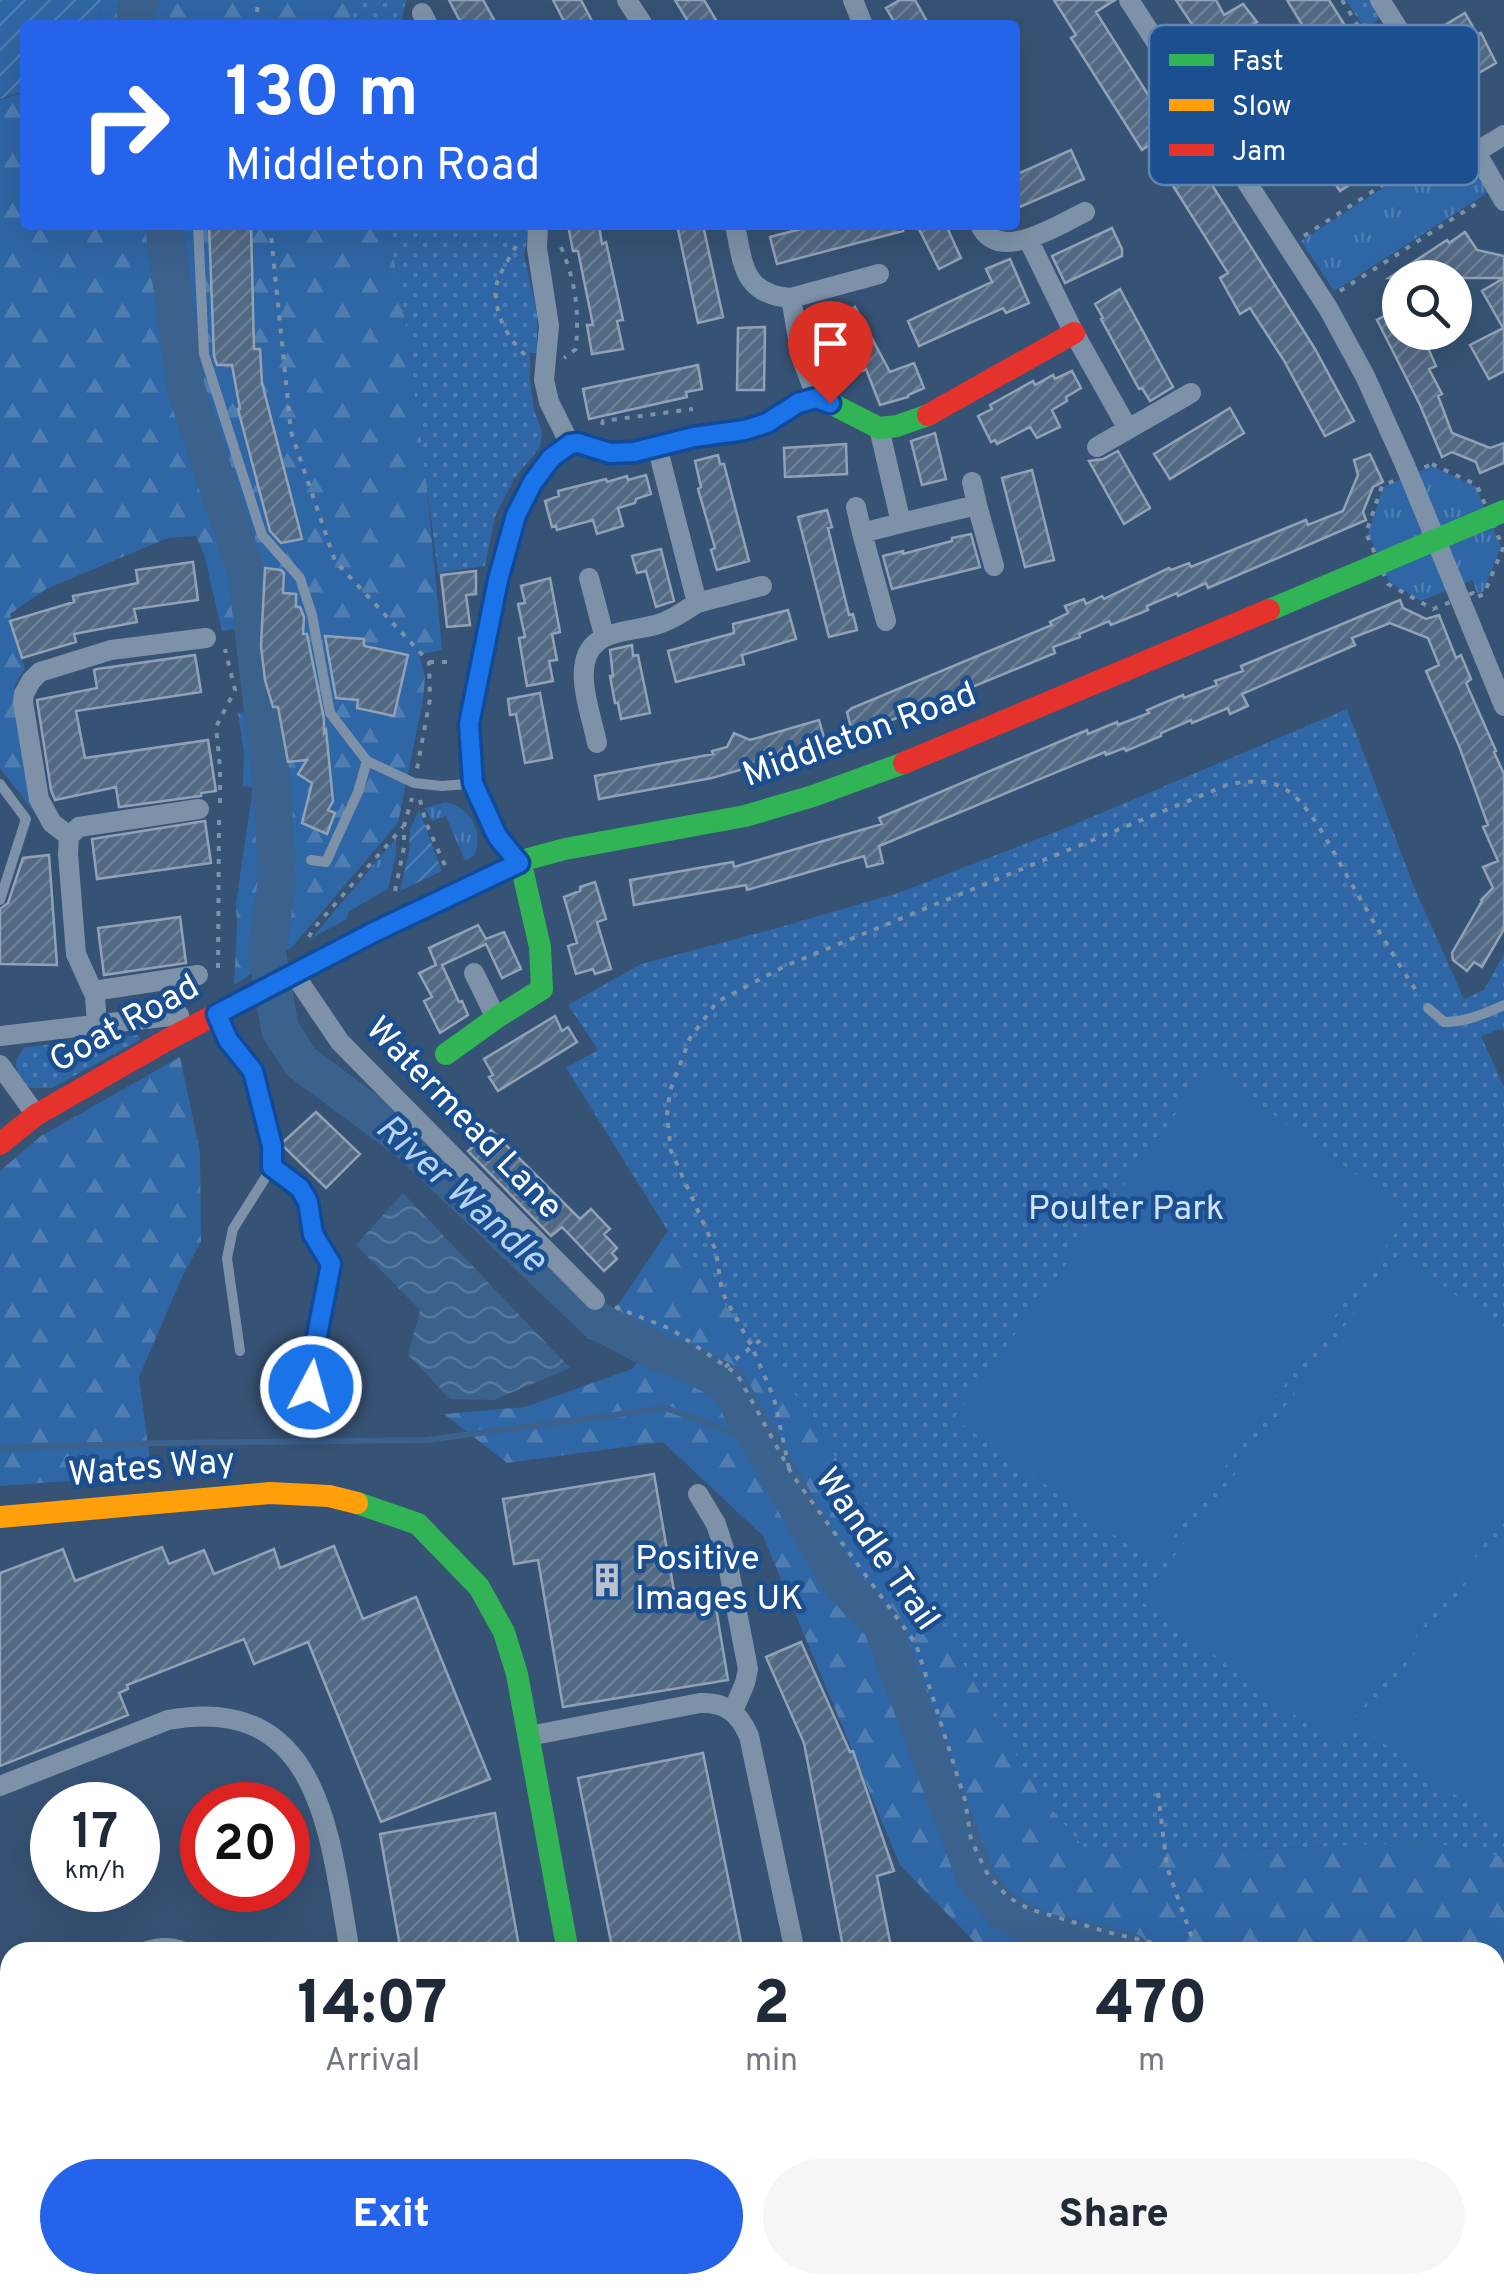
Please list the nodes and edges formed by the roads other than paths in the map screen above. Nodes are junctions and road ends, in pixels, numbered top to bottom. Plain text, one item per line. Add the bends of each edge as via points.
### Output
1 (1129, 0) edge
2 (1149, 31) edge
3 (1504, 135) edge
4 (1479, 150) edge
5 (1479, 157) edge
6 (1249, 185) edge
7 (1501, 195) edge
8 (1085, 212) dead end
9 (198, 230) edge
10 (538, 230) edge
11 (735, 230) edge
12 (982, 230) edge
13 (1028, 239) junction
14 (879, 274) dead end
15 (791, 298) junction
16 (1074, 333) junction
17 (1191, 393) dead end
18 (816, 398) junction
19 (879, 428) junction
20 (1128, 429) junction
21 (570, 444) junction
22 (657, 446) junction
23 (1096, 447) dead end
24 (972, 482) dead end
25 (977, 504) junction
26 (856, 508) dead end
27 (1504, 510) edge
28 (902, 523) junction
29 (862, 532) junction
30 (1436, 539) junction
31 (994, 566) dead end
32 (588, 578) dead end
33 (762, 586) dead end
34 (697, 603) junction
35 (886, 620) dead end
36 (604, 635) junction
37 (206, 638) dead end
38 (1504, 706) edge
39 (597, 743) dead end
40 (366, 760) junction
41 (473, 783) junction
42 (0, 784) edge
43 (199, 808) dead end
44 (70, 836) junction
45 (311, 860) dead end
46 (519, 863) junction
47 (0, 900) edge
48 (474, 973) dead end
49 (294, 974) junction
50 (198, 976) dead end
51 (93, 991) junction
52 (1504, 1006) edge
53 (1428, 1008) road end
54 (226, 1009) junction
55 (179, 1015) dead end
56 (496, 1018) junction
57 (98, 1025) junction
58 (0, 1036) edge
59 (446, 1054) dead end
60 (0, 1065) edge
61 (36, 1115) junction
62 (0, 1144) edge
63 (272, 1167) junction
64 (596, 1300) road end
65 (240, 1351) dead end
66 (311, 1387) dead end
67 (698, 1494) dead end
68 (0, 1517) edge
69 (733, 1711) junction
70 (529, 1736) junction
71 (0, 1786) edge
72 (348, 1942) edge
73 (566, 1942) edge
74 (793, 1942) edge

1 - 2 street
3 - 4 street
5 - 7 street
6 - 30 street via 1379,404
8 - 13 street
9 - 40 lane via 204,354 238,464 262,535 300,578 330,713
10 - 21 street via 549,326 544,380
11 - 15 street via 752,282 770,297
12 - 13 street via 1010,243
13 - 16 street
14 - 15 street
15 - 18 street
16 - 19 street via 924,418
16 - 20 street
17 - 20 street
18 - 19 street
18 - 22 street via 745,430
19 - 28 street
20 - 23 street
21 - 22 street via 610,453
21 - 41 street via 542,470 516,515 469,724
22 - 34 street
24 - 25 street
25 - 28 street
25 - 31 street
26 - 29 street
27 - 30 street, Middleton Road
28 - 29 street
29 - 35 street
30 - 38 street
30 - 46 street, Middleton Road via 880,773 745,816
32 - 36 street
33 - 34 street
34 - 36 street via 674,618
36 - 39 street via 585,662
37 - 44 street via 111,650 40,672 31,682 22,702 40,799 52,823
40 - 41 lane via 414,784
40 - 45 lane via 326,862
41 - 46 street via 497,836
42 - 47 lane via 26,818
43 - 44 street via 80,827
44 - 51 street via 76,954
46 - 49 street, Middleton Road
46 - 56 street via 540,947 542,989
48 - 56 street
49 - 54 street, Middleton Road
49 - 64 street, Watermead Lane via 340,1042
50 - 51 street
51 - 57 street
52 - 53 lane via 1458,1022 1444,1022
54 - 61 street, Goat Road
54 - 63 lane via 228,1040 253,1071
55 - 57 street
56 - 59 street
57 - 58 street
60 - 61 street
61 - 62 street, Goat Road
63 - 65 lane via 233,1229 227,1258
63 - 66 lane via 300,1188 313,1234 331,1264
67 - 69 street via 726,1555 748,1669
68 - 70 street, Wates Way via 270,1494 329,1496 418,1524 479,1586 504,1632
69 - 70 street via 700,1703
69 - 74 street via 749,1736
70 - 73 street, Wates Way
71 - 72 street via 168,1720 212,1716 248,1724 294,1758 317,1797

